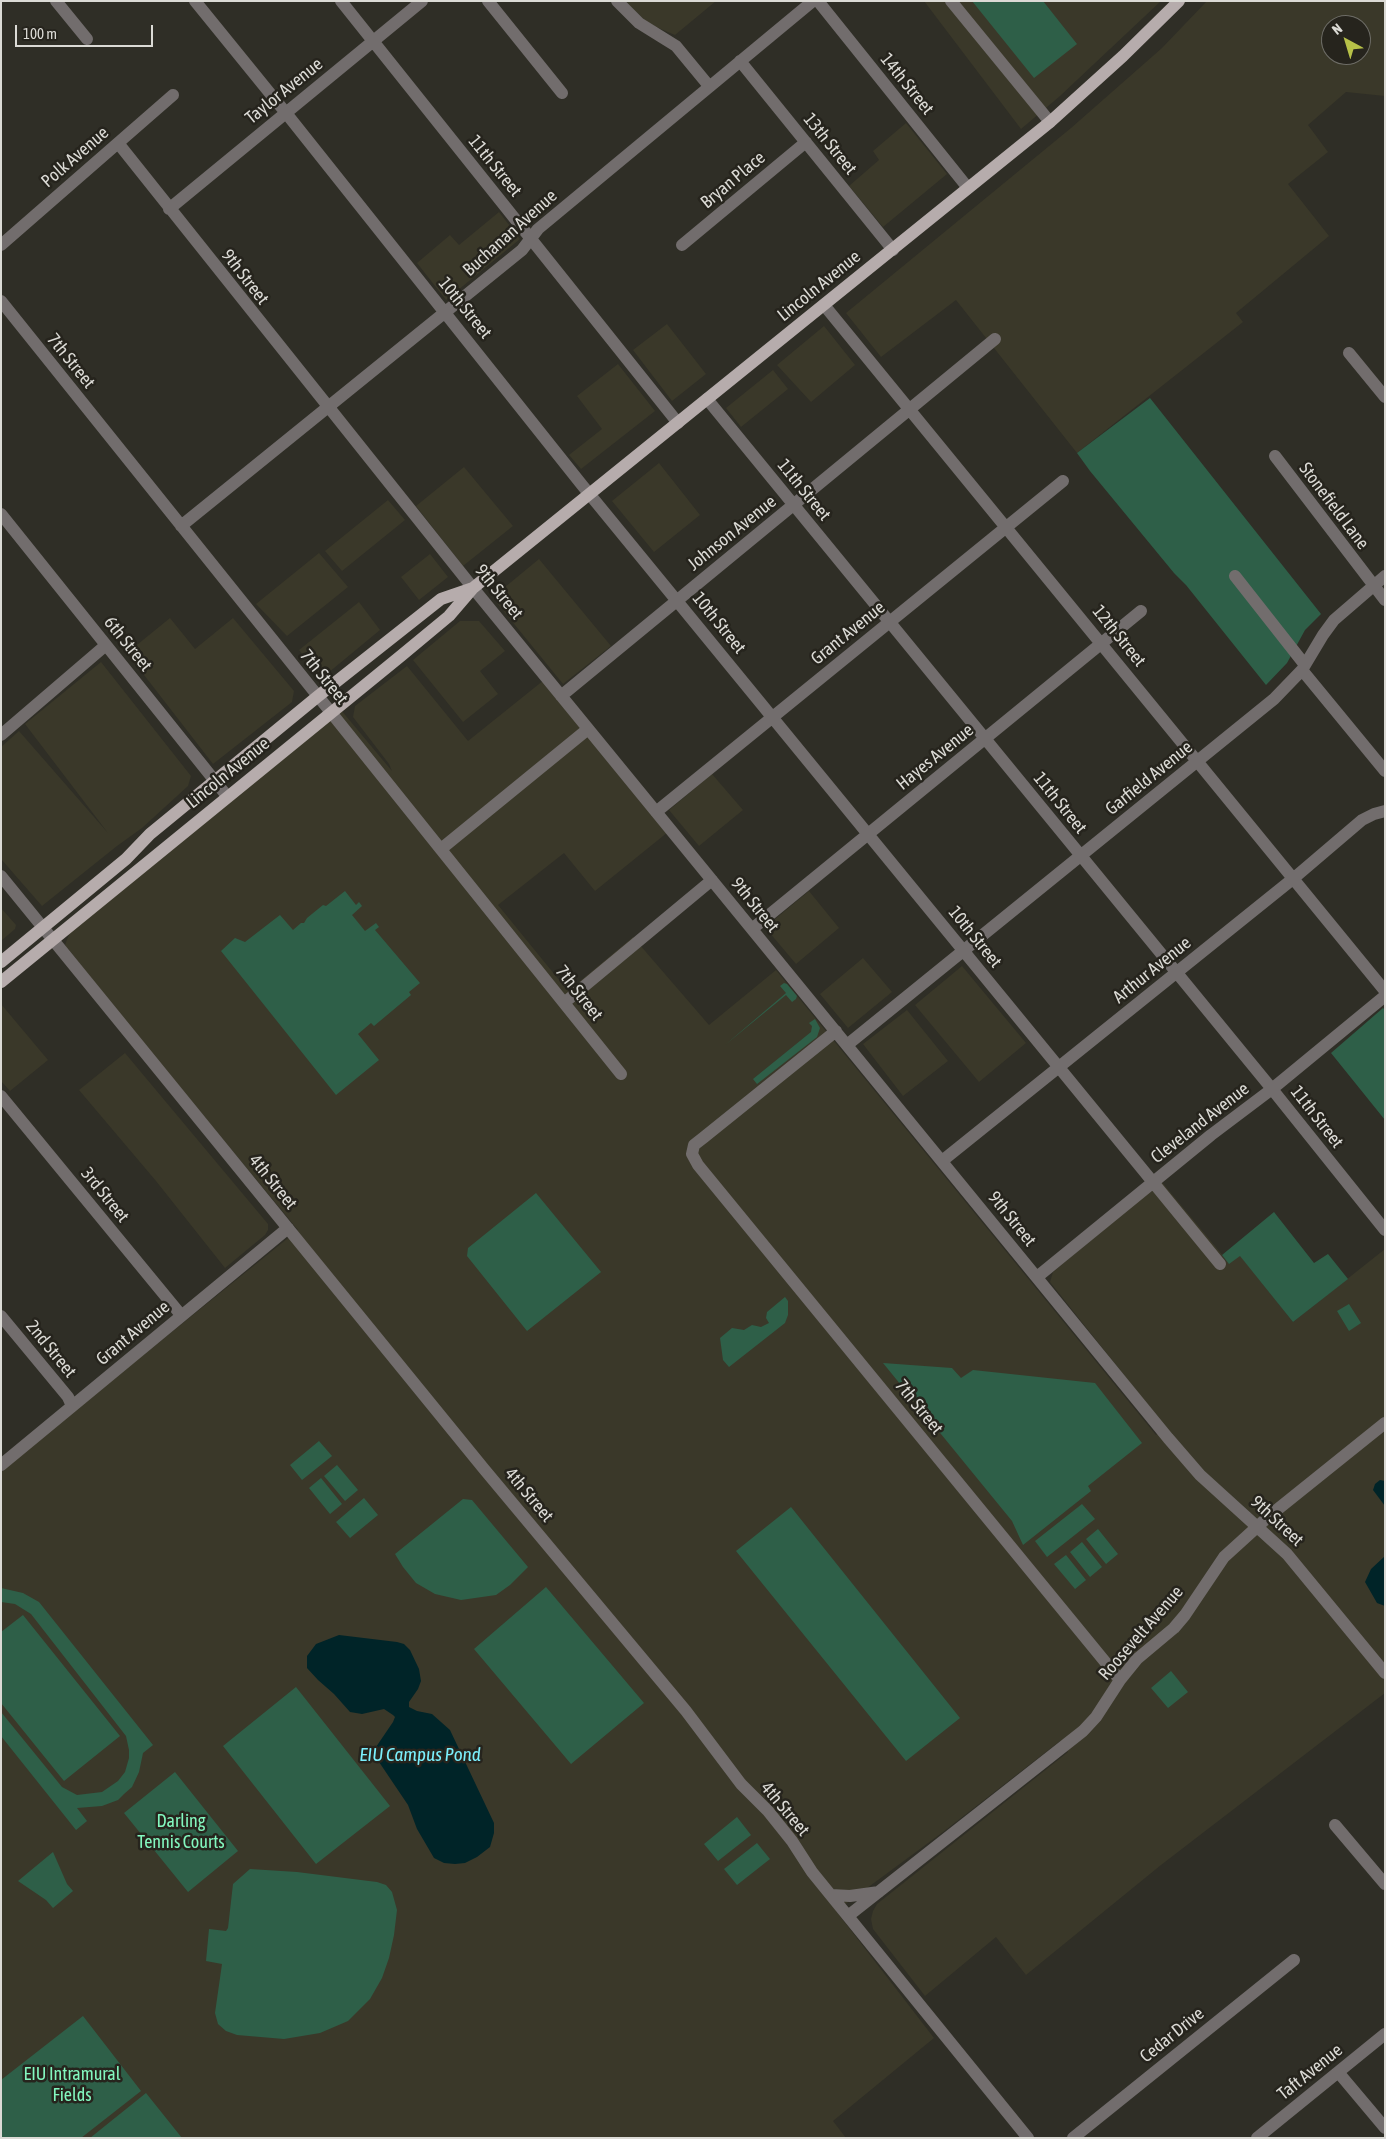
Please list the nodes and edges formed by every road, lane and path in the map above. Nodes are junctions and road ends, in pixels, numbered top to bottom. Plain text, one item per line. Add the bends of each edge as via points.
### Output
1 (56, 1) edge
2 (195, 1) edge
3 (340, 1) edge
4 (422, 1) edge
5 (488, 1) edge
6 (617, 1) edge
7 (814, 1) edge
8 (818, 1) edge
9 (951, 1) edge
10 (1179, 1) edge
11 (87, 39) dead end
12 (373, 42) junction
13 (740, 61) junction
14 (709, 86) junction
15 (562, 93) dead end
16 (173, 95) dead end
17 (286, 112) junction
18 (1050, 122) junction
19 (806, 142) junction
20 (118, 143) junction
21 (968, 188) junction
22 (169, 208) junction
23 (530, 238) junction
24 (1, 245) edge
25 (682, 245) dead end
26 (892, 250) junction
27 (1, 302) edge
28 (824, 305) junction
29 (446, 312) junction
30 (995, 339) dead end
31 (1349, 353) dead end
32 (1385, 397) edge
33 (707, 399) junction
34 (327, 408) junction
35 (910, 409) junction
36 (678, 422) junction
37 (1275, 456) dead end
38 (1063, 481) dead end
39 (590, 494) junction
40 (794, 505) junction
41 (1, 514) edge
42 (181, 526) junction
43 (1006, 526) junction
44 (1235, 576) dead end
45 (1385, 576) edge
46 (1373, 586) junction
47 (473, 588) junction
48 (677, 600) junction
49 (1385, 600) edge
50 (1141, 611) dead end
51 (889, 622) junction
52 (1102, 644) junction
53 (106, 645) junction
54 (1304, 667) junction
55 (561, 696) junction
56 (317, 697) junction
57 (330, 712) junction
58 (773, 717) junction
59 (588, 728) junction
60 (1, 735) edge
61 (985, 739) junction
62 (1198, 761) junction
63 (1385, 771) edge
64 (214, 780) junction
65 (227, 796) junction
66 (656, 812) junction
67 (1385, 812) edge
68 (869, 834) junction
69 (441, 849) junction
70 (1081, 856) junction
71 (1, 876) edge
72 (1294, 878) junction
73 (712, 880) junction
74 (43, 927) junction
75 (752, 929) junction
76 (53, 939) junction
77 (964, 950) junction
78 (1, 962) edge
79 (1177, 973) junction
80 (1, 982) edge
81 (1385, 991) edge
82 (1385, 996) edge
83 (564, 1003) junction
84 (836, 1031) junction
85 (847, 1045) junction
86 (1060, 1067) junction
87 (621, 1074) dead end
88 (1272, 1089) junction
89 (1, 1096) edge
90 (942, 1161) junction
91 (1153, 1182) junction
92 (288, 1228) junction
93 (1385, 1230) edge
94 (1220, 1264) dead end
95 (1037, 1277) junction
96 (181, 1315) junction
97 (1, 1316) edge
98 (72, 1406) junction
99 (1385, 1423) edge
100 (1, 1465) edge
101 (1258, 1526) junction
102 (1385, 1673) edge
103 (1120, 1680) junction
104 (1335, 1825) dead end
105 (1385, 1884) edge
106 (881, 1892) junction
107 (831, 1895) junction
108 (848, 1916) junction
109 (1294, 1960) dead end
110 (1385, 2034) edge
111 (1338, 2072) junction
112 (1385, 2128) edge
113 (1028, 2138) edge
114 (1073, 2138) edge
115 (1257, 2138) edge

1 - 11 street
2 - 17 street, 10th Street
3 - 12 street, 11th Street
4 - 12 street, Taylor Avenue
5 - 15 street
6 - 14 street via 639,23 676,46
7 - 13 street, Buchanan Avenue
8 - 21 street, 14th Street
9 - 18 street
10 - 18 main road, Lincoln Avenue
12 - 17 street, Taylor Avenue
12 - 23 street, 11th Street
13 - 14 street, Buchanan Avenue
13 - 19 street, 13th Street
14 - 23 street, Buchanan Avenue
16 - 20 street, Polk Avenue
17 - 22 street, Taylor Avenue
17 - 29 street, 10th Street
18 - 21 main road, Lincoln Avenue
19 - 25 street, Bryan Place
19 - 26 street, 13th Street
20 - 22 street, 9th Street
20 - 24 street, Polk Avenue
21 - 26 main road, Lincoln Avenue
22 - 34 street, 9th Street
23 - 29 street, Buchanan Avenue via 522,250
23 - 36 street, 11th Street
26 - 28 main road, Lincoln Avenue
27 - 42 street, 7th Street
28 - 33 main road, Lincoln Avenue
28 - 35 street, 12th Street
29 - 34 street, Buchanan Avenue
29 - 39 street, 10th Street
30 - 35 street, Johnson Avenue
31 - 32 street
33 - 36 main road, Lincoln Avenue
33 - 40 street, 11th Street
34 - 42 street, Buchanan Avenue
34 - 47 street, 9th Street
35 - 40 street, Johnson Avenue
35 - 43 street, 12th Street
36 - 39 main road, Lincoln Avenue
37 - 46 street, Stonefield Lane
38 - 43 street, Grant Avenue
39 - 47 main road, Lincoln Avenue
39 - 48 street, 10th Street
40 - 48 street, Johnson Avenue
40 - 51 street, 11th Street
41 - 53 street, 6th Street
42 - 56 street, 7th Street
43 - 51 street, Grant Avenue
43 - 52 street, 12th Street
44 - 54 street
45 - 46 street, Garfield Avenue
46 - 49 street, Stonefield Lane
46 - 54 street, Garfield Avenue via 1334,620
47 - 55 street, 9th Street
47 - 56 main road, Lincoln Avenue via 440,599
47 - 57 main road, Lincoln Avenue via 449,616
48 - 55 street, Johnson Avenue
48 - 58 street, 10th Street
50 - 52 street, Hayes Avenue
51 - 58 street, Grant Avenue
51 - 61 street, 11th Street
52 - 61 street, Hayes Avenue
52 - 62 street, 12th Street
53 - 60 street
53 - 64 street, 6th Street
54 - 62 street, Garfield Avenue via 1280,694
54 - 63 street
55 - 59 street, 9th Street
56 - 57 street, 7th Street
56 - 64 main road, Lincoln Avenue
57 - 65 main road, Lincoln Avenue
57 - 69 street, 7th Street
58 - 66 street, Grant Avenue
58 - 68 street, 10th Street
59 - 66 street, 9th Street
59 - 69 street
61 - 68 street, Hayes Avenue
61 - 70 street, 11th Street
62 - 70 street, Garfield Avenue
62 - 72 street, 12th Street
64 - 65 street, 6th Street
64 - 74 main road, Lincoln Avenue via 150,834 126,859
65 - 76 main road, Lincoln Avenue
66 - 73 street, 9th Street
67 - 72 street, Arthur Avenue via 1362,820
68 - 75 street, Hayes Avenue
68 - 77 street, 10th Street
69 - 83 street, 7th Street
70 - 77 street, Garfield Avenue
70 - 79 street, 11th Street
71 - 74 street, 4th Street
72 - 79 street, Arthur Avenue
72 - 81 street, 12th Street
73 - 75 street, 9th Street
73 - 83 street
74 - 76 street, 4th Street
74 - 78 main road, Lincoln Avenue
75 - 84 street, 9th Street
76 - 80 main road, Lincoln Avenue
76 - 92 street, 4th Street
77 - 85 street, Garfield Avenue
77 - 86 street, 10th Street
79 - 86 street, Arthur Avenue
79 - 88 street, 11th Street
82 - 88 street, Cleveland Avenue
83 - 87 street, 7th Street
84 - 85 street, 9th Street
84 - 103 street, 7th Street via 694,1145 692,1154
85 - 90 street, 9th Street
86 - 90 street, Arthur Avenue
86 - 91 street, 10th Street
88 - 91 street, Cleveland Avenue
88 - 93 street, 11th Street
89 - 96 street, 3rd Street
90 - 95 street, 9th Street
91 - 94 street, 10th Street
91 - 95 street, Cleveland Avenue
92 - 96 street, Grant Avenue
92 - 107 street, 4th Street via 695,1722
95 - 101 street, 9th Street via 1189,1463
96 - 98 street, Grant Avenue
97 - 98 street, 2nd Street
98 - 100 street, Grant Avenue
99 - 101 street, Roosevelt Avenue
101 - 102 street, 9th Street via 1297,1565
101 - 103 street, Roosevelt Avenue via 1218,1565 1179,1622 1137,1659
103 - 106 street, Roosevelt Avenue via 1096,1717 1081,1733
104 - 105 street
106 - 107 street
106 - 108 street, Roosevelt Avenue
107 - 108 street, 4th Street
108 - 113 street, 4th Street
109 - 114 street, Cedar Drive
110 - 111 street, Taft Avenue
111 - 112 street
111 - 115 street, Taft Avenue

